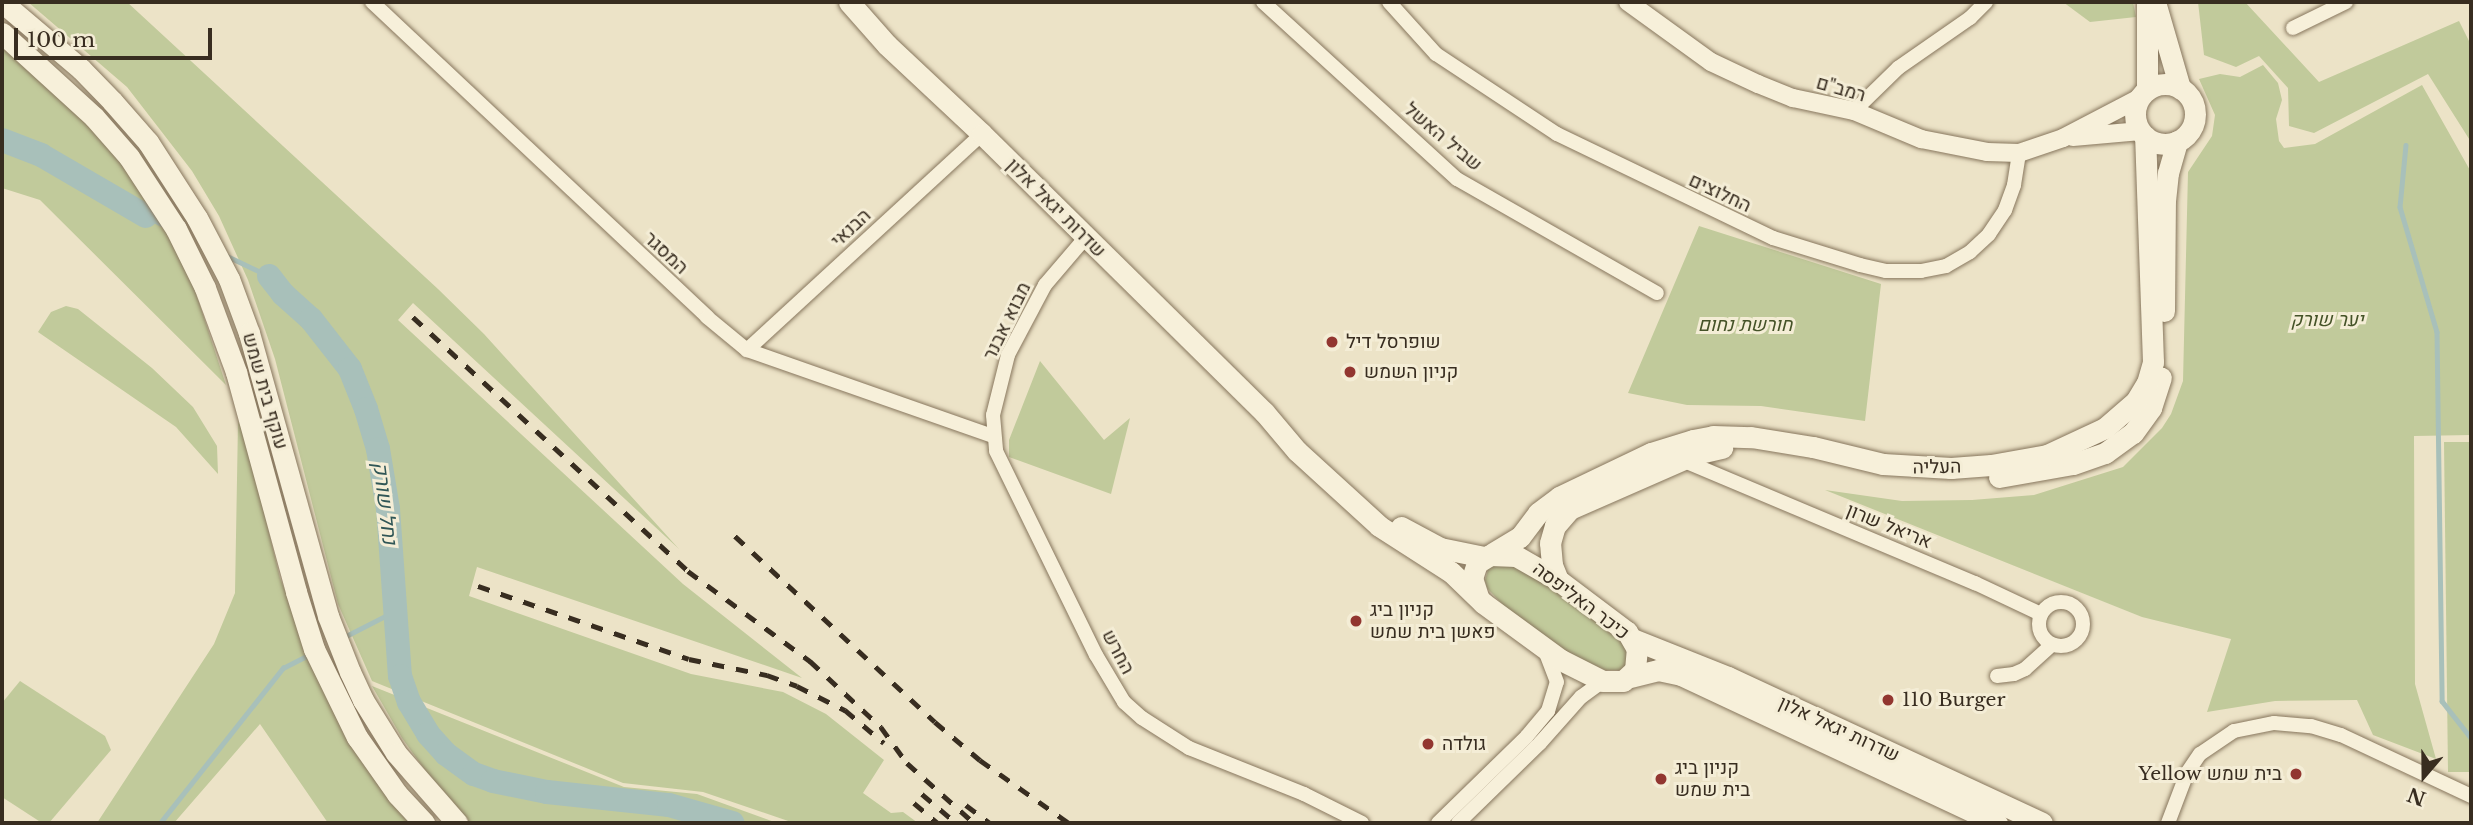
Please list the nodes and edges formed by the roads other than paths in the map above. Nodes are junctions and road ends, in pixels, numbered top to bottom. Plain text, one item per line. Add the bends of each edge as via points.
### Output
1 (2, 2) edge
2 (372, 2) edge
3 (849, 2) edge
4 (1389, 2) edge
5 (1628, 2) edge
6 (1986, 2) edge
7 (2147, 2) edge
8 (2155, 2) edge
9 (2346, 2) edge
10 (1269, 4) edge
11 (2293, 27) dead end
12 (2, 33) edge
13 (2180, 88) junction
14 (2143, 94) junction
15 (1854, 111) junction
16 (2143, 133) junction
17 (982, 134) junction
18 (2063, 138) junction
19 (2177, 141) junction
20 (2019, 152) junction
21 (1086, 237) junction
22 (1657, 293) dead end
23 (747, 350) junction
24 (1264, 412) junction
25 (992, 436) junction
26 (1718, 449) junction
27 (1682, 460) junction
28 (1721, 479) junction
29 (1487, 556) junction
30 (1558, 580) junction
31 (1478, 597) junction
32 (2040, 614) junction
33 (1635, 640) junction
34 (2052, 645) junction
35 (1543, 648) junction
36 (1997, 676) dead end
37 (1630, 677) junction
38 (1603, 681) junction
39 (1304, 794) junction
40 (2178, 796) junction
41 (2471, 796) edge
42 (424, 823) edge
43 (457, 823) edge
44 (1351, 823) edge
45 (1362, 823) edge
46 (1438, 823) edge
47 (1458, 823) edge
48 (1997, 823) edge
49 (2042, 823) edge
50 (2168, 823) edge
51 (2181, 823) edge

1 - 43 main road, עוקף בית שמש via 112,101 148,142 192,209 229,279 259,367 328,616 350,672 397,752
2 - 23 street, המסגר via 706,317
3 - 17 main road, שדרות יגאל אלון via 887,45
4 - 20 street, החלוצים via 1436,54 1558,134 1773,238 1860,265 1921,271 1947,266 1970,252 2005,210
5 - 15 street, רמב"ם via 1711,62 1793,98
6 - 15 street via 1898,68
7 - 14 main road
8 - 13 main road
9 - 11 street
10 - 22 street, שביל האשל via 1457,179
12 - 42 main road, עוקף בית שמש via 65,87 129,157 161,203 205,288 236,372 314,649 357,737
13 - 14 main road via 2163,84
13 - 19 main road via 2195,111 2191,129
14 - 16 main road via 2135,114
14 - 18 street, רמב"ם
15 - 20 street, רמב"ם via 1921,139 1987,152
16 - 18 street, רמב"ם
16 - 19 main road via 2160,144
16 - 29 main road, העליה via 2153,362 2137,401 2105,428 2047,454 1951,468 1883,464 1751,437 1693,440 1651,453 1559,497 1538,513 1520,537
17 - 21 main road, שדרות יגאל אלון
17 - 23 street, הבנאי
18 - 20 street, רמב"ם
19 - 26 main road, העליה via 2165,201 2160,384 2151,408 2120,443 2073,464 2028,474 1936,481 1866,473 1755,449
21 - 24 main road, שדרות יגאל אלון
21 - 25 street, מבוא אבנר via 1045,285 1019,331 999,388
23 - 25 street, המסגר
24 - 29 main road, שדרות יגאל אלון via 1404,529 1454,553
24 - 31 main road, שדרות יגאל אלון via 1297,451 1361,511 1406,547 1451,572
25 - 39 street, החרש via 1096,655 1124,702 1189,748
26 - 27 main road, העליה
26 - 28 street via 1715,472
27 - 28 street, אריאל שרון
27 - 30 main road, העליה via 1561,517 1550,543
28 - 32 street, אריאל שרון via 1943,569
29 - 30 main road, כיכר האליפסה via 1516,556
29 - 31 main road via 1477,563 1472,578
30 - 33 main road, כיכר האליפסה
31 - 35 main road
32 - 34 street via 2041,635
32 - 34 street via 2059,602 2073,605 2082,617 2078,638 2066,646
33 - 37 main road, כיכר האליפסה via 1637,663
33 - 49 main road, שדרות יגאל אלון via 1728,677
34 - 36 street via 2025,669
35 - 38 main road
35 - 46 street via 1557,682 1548,711
37 - 38 main road
37 - 48 main road, שדרות יגאל אלון via 1658,670 1681,675
38 - 47 street via 1581,697
39 - 44 street, החרש
39 - 45 street, החרש
40 - 41 street via 2187,773 2216,740 2234,731 2274,723 2341,734
40 - 50 street
40 - 51 street

